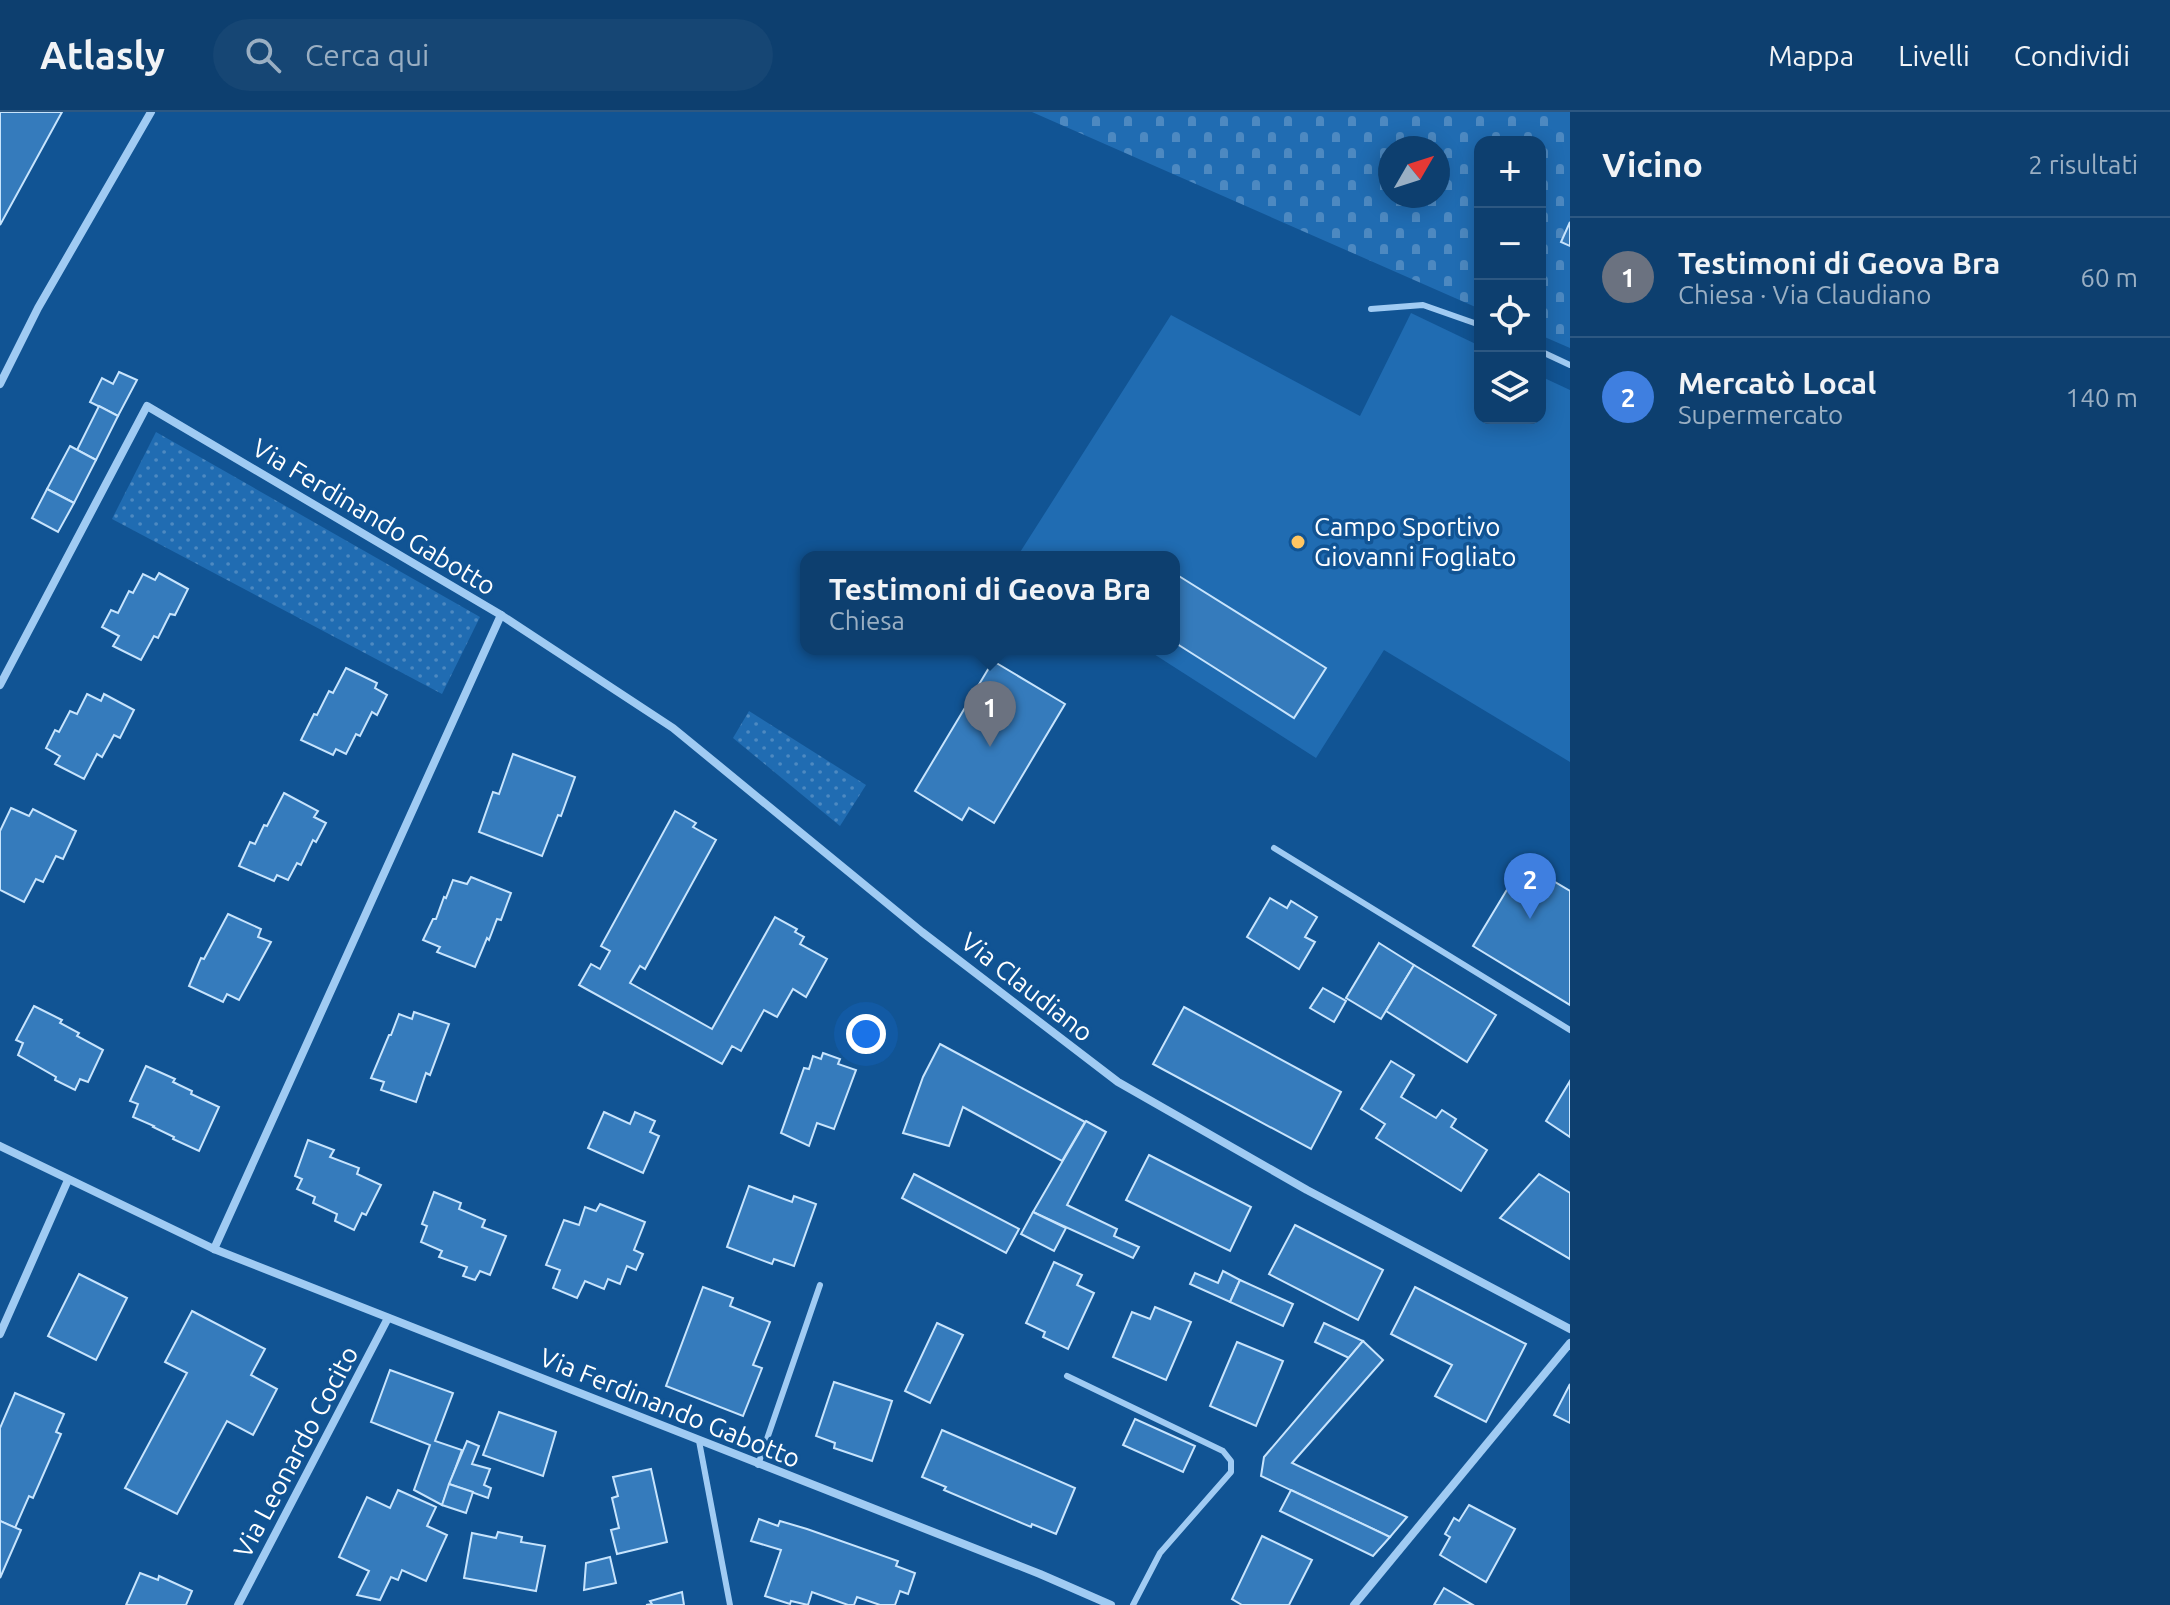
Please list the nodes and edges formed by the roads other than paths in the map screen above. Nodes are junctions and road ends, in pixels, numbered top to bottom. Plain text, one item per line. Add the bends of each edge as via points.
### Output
1 (151, 112) edge
2 (1371, 309) dead end
3 (1474, 323) edge
4 (1542, 352) edge
5 (1570, 365) edge
6 (0, 384) edge
7 (501, 615) junction
8 (0, 685) edge
9 (1274, 848) dead end
10 (1570, 1030) edge
11 (0, 1146) edge
12 (68, 1180) junction
13 (214, 1249) junction
14 (820, 1285) dead end
15 (388, 1318) junction
16 (1570, 1329) edge
17 (0, 1334) edge
18 (1570, 1343) edge
19 (1067, 1376) dead end
20 (699, 1441) junction
21 (758, 1465) junction
22 (238, 1605) edge
23 (730, 1605) edge
24 (1111, 1605) edge
25 (1133, 1605) edge
26 (1354, 1605) edge

1 - 6 street
2 - 3 lane via 1423,305
4 - 5 lane
7 - 8 street, Via Ferdinando Gabotto via 147,406
7 - 13 street, Via Ferdinando Gabotto
7 - 16 street, Via Claudiano via 673,728 922,932 1118,1082 1307,1190
9 - 10 lane
11 - 12 street, Via Ferdinando Gabotto
12 - 13 street, Via Ferdinando Gabotto
12 - 17 street
13 - 15 street, Via Ferdinando Gabotto
14 - 21 lane
15 - 20 street, Via Ferdinando Gabotto
15 - 22 street, Via Leonardo Cocito
18 - 26 street
19 - 25 lane via 1223,1451 1231,1461 1231,1472 1160,1553
20 - 21 street, Via Ferdinando Gabotto
20 - 23 lane
21 - 24 street, Via Ferdinando Gabotto

